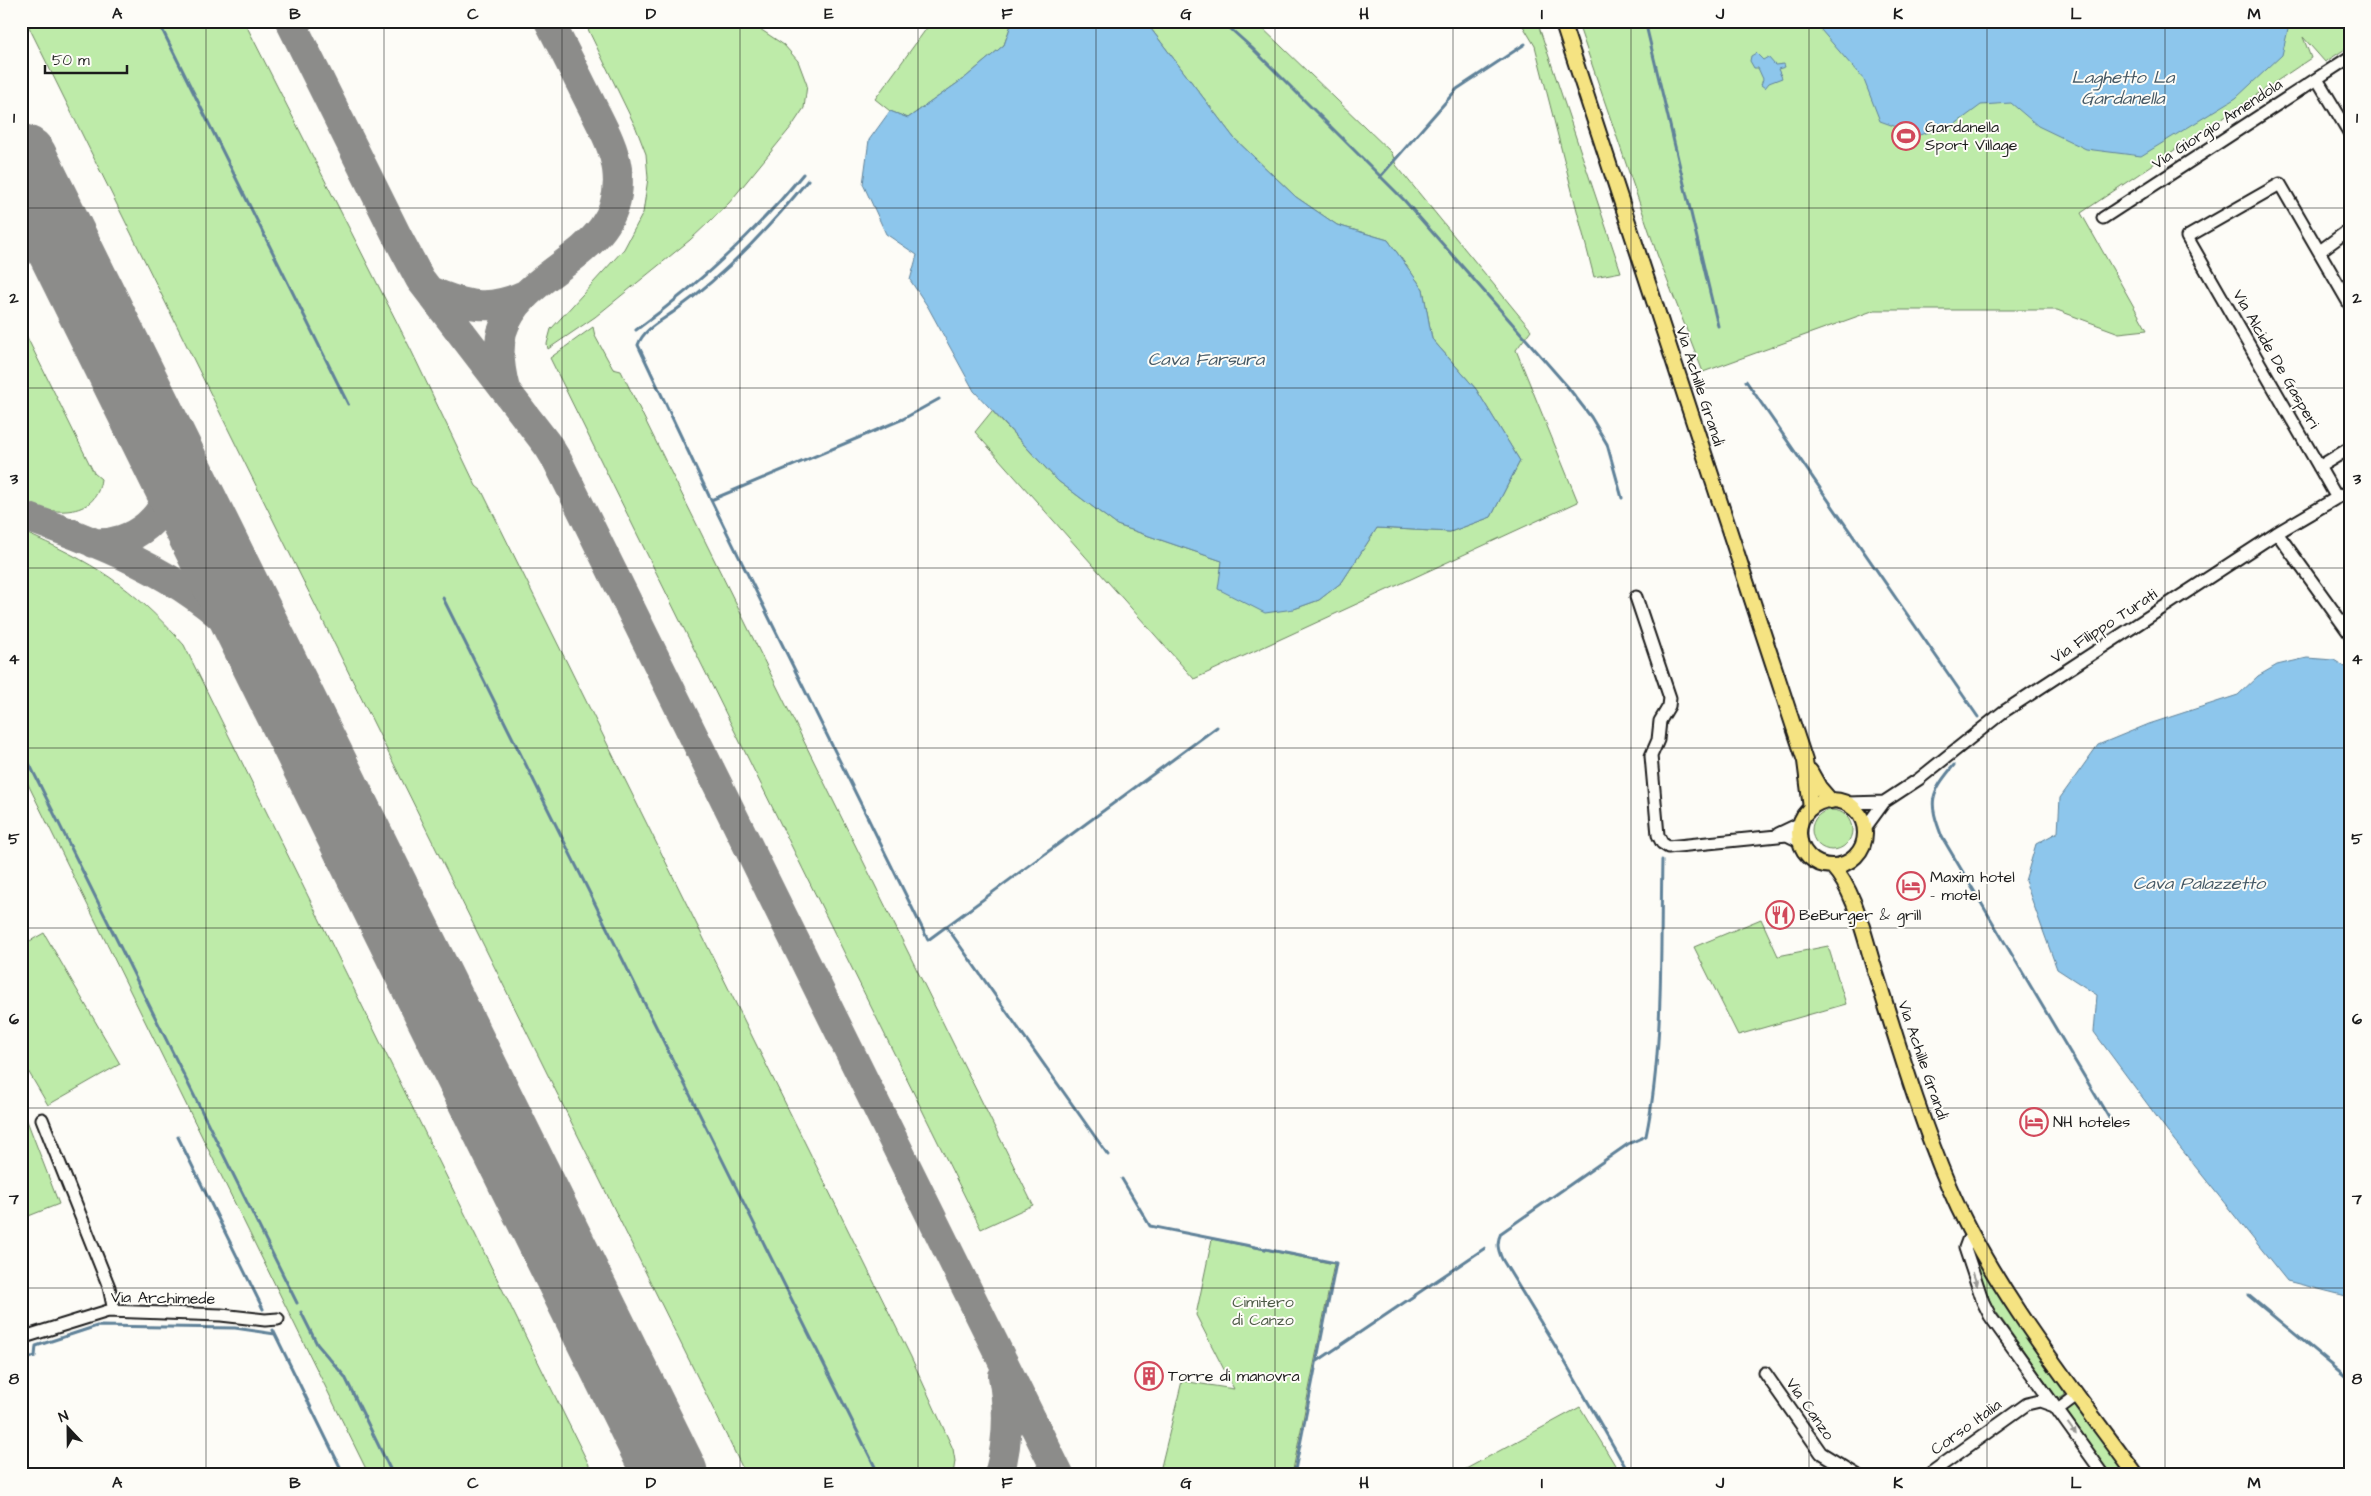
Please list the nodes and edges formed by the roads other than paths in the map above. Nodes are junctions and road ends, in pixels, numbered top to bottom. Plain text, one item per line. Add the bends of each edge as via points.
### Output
1 (1562, 21) edge
2 (2350, 57) edge
3 (2317, 79) junction
4 (2350, 134) edge
5 (2103, 218) dead end
6 (2350, 229) edge
7 (2320, 251) junction
8 (2350, 305) edge
9 (2350, 448) edge
10 (2319, 467) junction
11 (2350, 490) edge
12 (2337, 498) junction
13 (2277, 533) junction
14 (1636, 597) dead end
15 (2350, 634) edge
16 (1805, 761) junction
17 (1831, 801) junction
18 (1884, 802) junction
19 (1846, 804) junction
20 (1812, 808) junction
21 (1801, 823) junction
22 (1865, 828) junction
23 (1776, 835) junction
24 (1801, 842) junction
25 (1850, 861) junction
26 (1832, 866) junction
27 (1849, 890) junction
28 (42, 1120) dead end
29 (1974, 1236) junction
30 (114, 1311) junction
31 (278, 1319) dead end
32 (21, 1338) edge
33 (1765, 1373) dead end
34 (2034, 1378) junction
35 (2078, 1395) junction
36 (2023, 1406) junction
37 (2056, 1409) junction
38 (1857, 1475) edge
39 (1928, 1475) edge
40 (2104, 1475) edge
41 (2136, 1475) edge

1 - 16 main road, Via Achille Grandi
2 - 3 street, Via Giorgio Amendola
3 - 4 street
3 - 5 street, Via Giorgio Amendola
6 - 7 street
7 - 8 street
7 - 10 street, Via Alcide De Gasperi via 2280,184 2187,238
9 - 10 street
10 - 12 street, Via Alcide De Gasperi
11 - 12 street, Via Filippo Turati
12 - 13 street, Via Filippo Turati
13 - 15 street
13 - 18 street, Via Filippo Turati via 2003,712 1919,779
14 - 23 street via 1670,698 1651,756 1660,841 1668,847
16 - 17 main road, Via Achille Grandi
16 - 20 main road, Via Achille Grandi
17 - 19 main road
17 - 20 main road
18 - 19 street
18 - 22 street, Via Filippo Turati
19 - 22 main road via 1857,811
20 - 21 main road
21 - 23 street
21 - 24 main road
22 - 25 main road via 1862,847
23 - 24 street via 1787,835
24 - 26 main road via 1813,860
25 - 26 main road
25 - 27 main road, Via Achille Grandi
26 - 27 main road, Via Achille Grandi
27 - 29 main road, Via Achille Grandi via 1941,1167
28 - 30 street via 109,1287
29 -> 34 street via 1965,1248 1983,1302
29 - 35 main road, Via Achille Grandi via 2002,1287
30 - 31 street, Via Archimede
30 - 32 street, Via Archimede
33 - 38 street, Via Canzo via 1821,1454
34 - 36 street, Corso Italia via 2031,1395
34 - 37 street
35 - 37 street
35 - 41 main road, Via Achille Grandi
36 - 37 street, Corso Italia via 2040,1401
36 - 39 street, Corso Italia
37 -> 40 street

